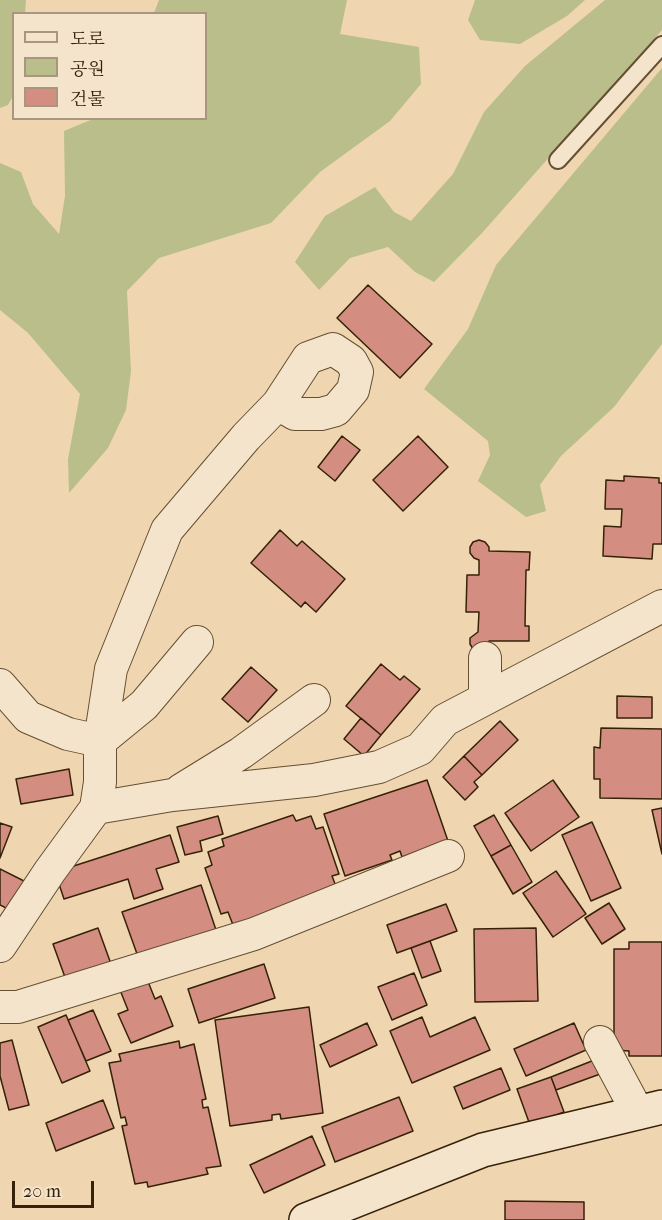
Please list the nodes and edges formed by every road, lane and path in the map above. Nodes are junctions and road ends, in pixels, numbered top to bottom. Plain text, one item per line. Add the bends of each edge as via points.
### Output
1 (662, 45) edge
2 (558, 160) dead end
3 (278, 404) dead end
4 (659, 601) edge
5 (196, 642) dead end
6 (485, 658) dead end
7 (0, 685) edge
8 (485, 698) junction
9 (314, 700) dead end
10 (14, 716) edge
11 (99, 741) junction
12 (172, 795) junction
13 (96, 808) junction
14 (448, 856) dead end
15 (0, 946) edge
16 (0, 1007) edge
17 (600, 1042) dead end
18 (650, 1110) edge
19 (306, 1220) edge

1 - 2 lane
3 - 11 street via 167,530 111,669
4 - 8 street
5 - 11 street via 144,705
6 - 8 street
7 - 10 street
8 - 12 street via 445,720 420,749 379,767 314,780
9 - 12 street via 241,753
10 - 11 street
11 - 13 street
12 - 13 street
13 - 15 street
14 - 16 street via 254,934 18,1007
17 - 18 street
18 - 19 street via 483,1150

